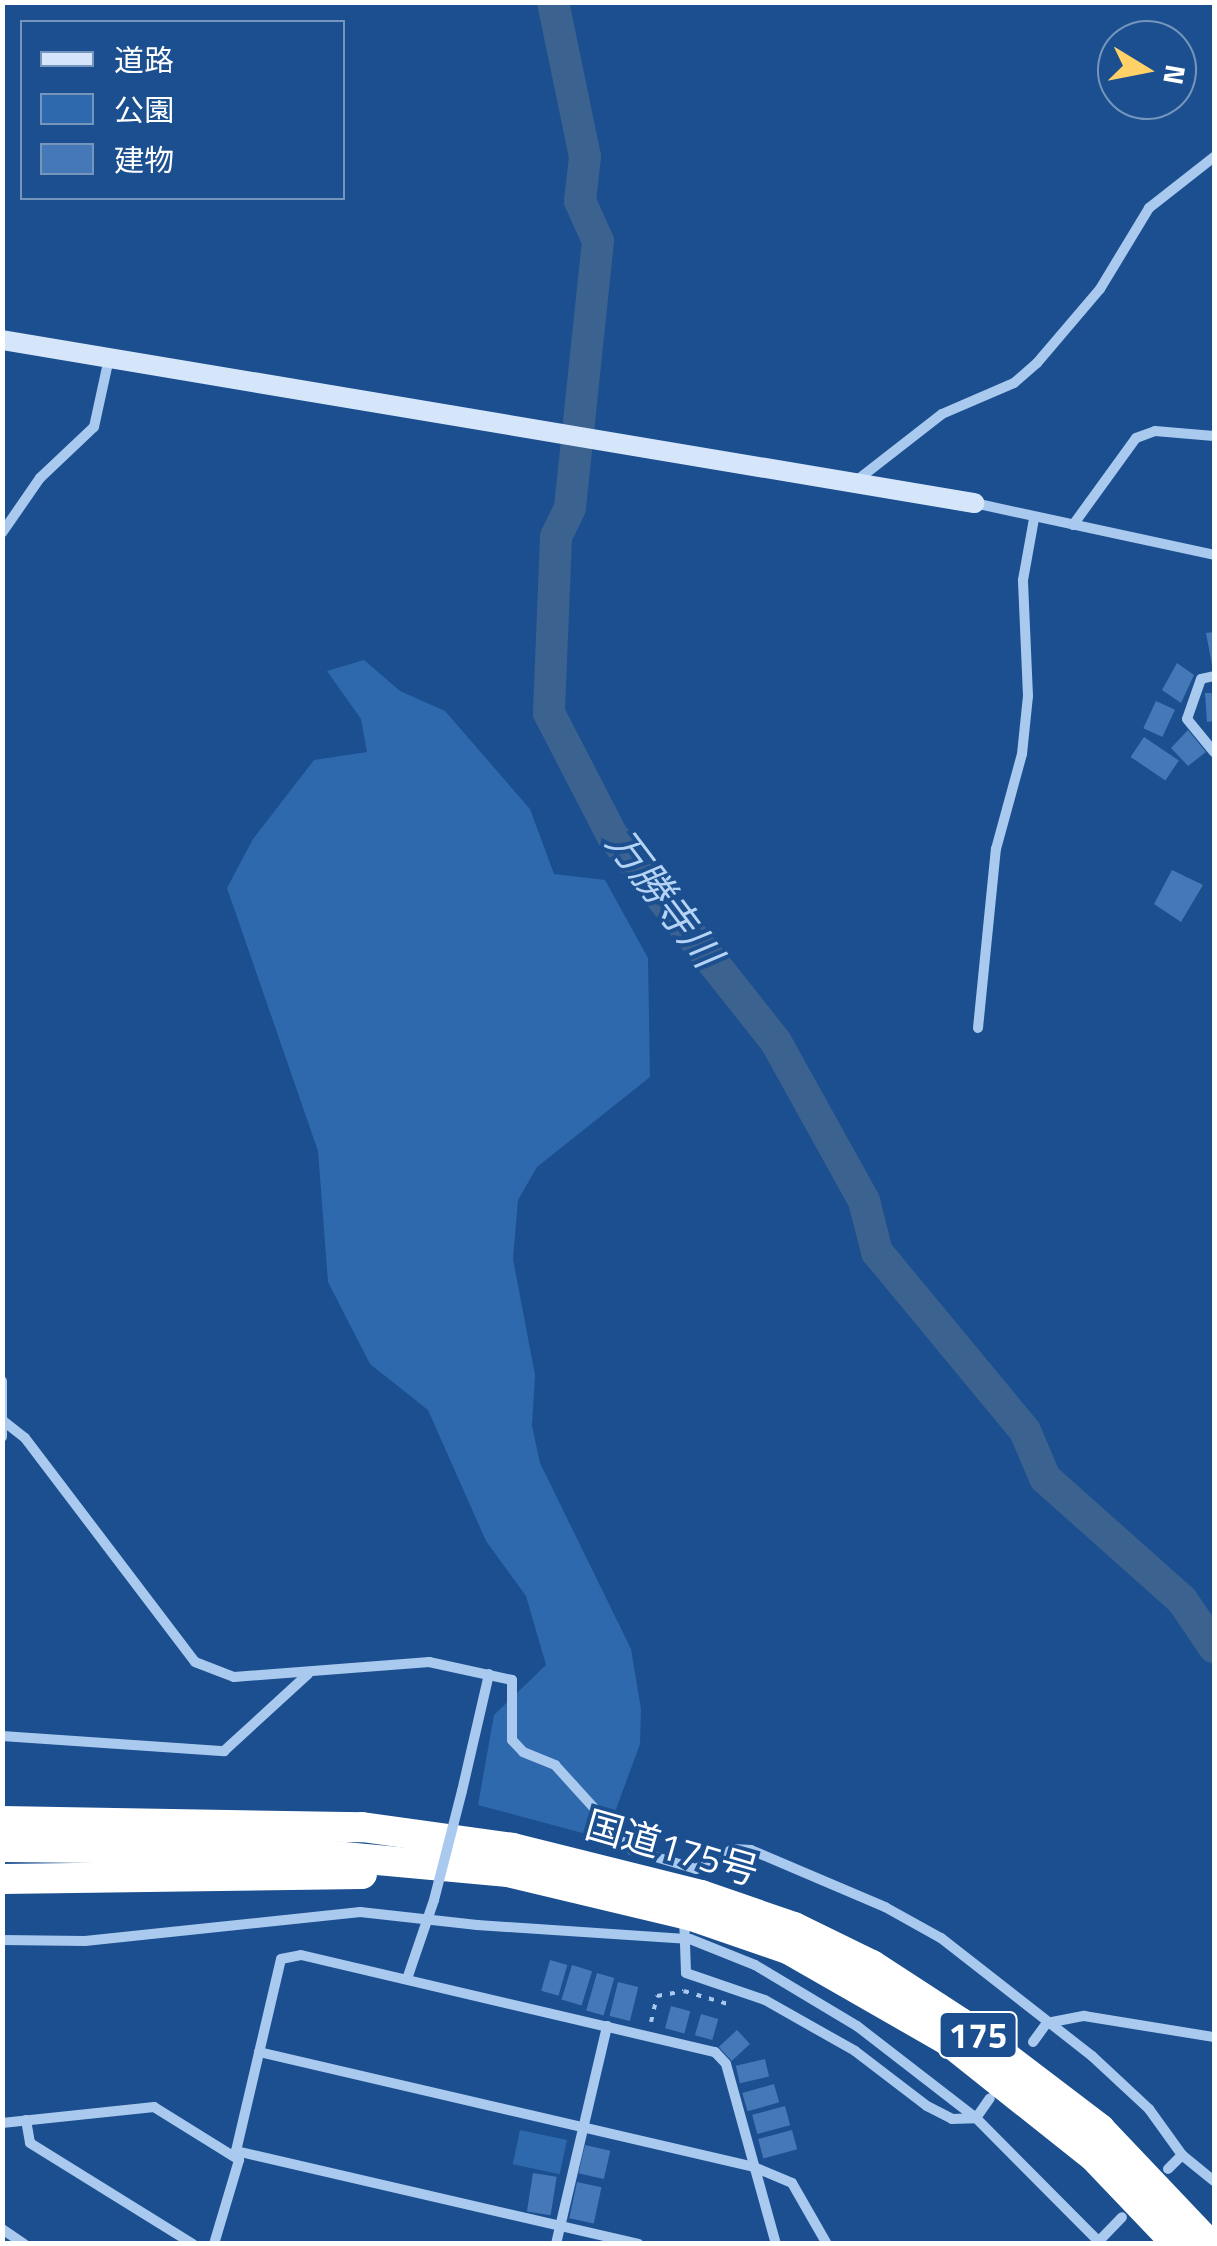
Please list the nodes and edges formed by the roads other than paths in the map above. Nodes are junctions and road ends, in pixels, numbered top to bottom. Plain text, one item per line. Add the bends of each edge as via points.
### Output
1 (1214, 157) edge
2 (2, 340) edge
3 (109, 358) junction
4 (1214, 436) edge
5 (852, 483) junction
6 (974, 503) joint
7 (1034, 518) junction
8 (1073, 525) junction
9 (2, 533) edge
10 (1214, 555) edge
11 (1214, 676) edge
12 (1214, 752) edge
13 (978, 1028) dead end
14 (2, 1381) edge
15 (3, 1420) edge
16 (2, 1438) edge
17 (308, 1674) junction
18 (489, 1674) junction
19 (2, 1736) edge
20 (2, 1802) edge
21 (2, 1821) edge
22 (421, 1833) junction
23 (2, 1848) edge
24 (510, 1860) junction
25 (470, 1866) junction
26 (2, 1879) edge
27 (695, 1905) junction
28 (429, 1920) junction
29 (2, 1940) edge
30 (407, 1979) junction
31 (1048, 2023) junction
32 (607, 2026) junction
33 (1214, 2037) edge
34 (1032, 2042) dead end
35 (259, 2052) junction
36 (990, 2098) dead end
37 (976, 2118) junction
38 (26, 2120) junction
39 (2, 2122) edge
40 (583, 2127) junction
41 (1182, 2155) junction
42 (237, 2156) junction
43 (754, 2167) junction
44 (1168, 2169) dead end
45 (1214, 2181) edge
46 (1122, 2217) dead end
47 (561, 2226) junction
48 (2, 2230) edge
49 (1100, 2242) edge
50 (24, 2244) edge
51 (193, 2244) edge
52 (214, 2244) edge
53 (556, 2244) edge
54 (638, 2244) edge
55 (776, 2244) edge
56 (826, 2244) edge
57 (1177, 2244) edge
58 (1210, 2244) edge

1 - 5 street via 1149,208 1100,288 1037,364 1014,382 942,414
2 - 3 street
3 - 5 street
3 - 9 street via 94,427 40,478
4 - 8 street via 1155,431 1136,438
5 - 6 street
6 - 7 street
7 - 8 street
7 - 13 street via 1024,580 1022,754 996,849
8 - 10 street
11 - 12 street via 1201,679 1188,719
14 - 15 street
15 - 16 street
15 - 17 street via 25,1438 195,1662 234,1677
17 - 18 street via 428,1662
17 - 19 street via 224,1751
18 - 27 street via 512,1680 512,1740 522,1752 555,1765 632,1850
18 - 28 street, bridge
20 - 22 highway via 349,1814
21 - 22 highway, 国道175号 / 175
22 - 24 highway, 国道175号 / 175
23 - 25 highway, 国道175号 / 175 via 268,1850
24 - 25 highway, 国道175号 / 175
24 - 27 highway, 国道175号 / 175, bridge
25 - 26 highway
27 - 28 street, bridge via 477,1925
27 - 31 street via 733,1849 751,1850 810,1871 941,1938
27 - 37 street via 755,1965 858,2026
27 - 37 street via 680,1928 686,1974 796,2017 952,2118
27 - 57 highway, 国道175号 / 175 via 788,1949 947,2040 1092,2156
27 - 58 highway, 国道175号 / 175 via 841,1950 961,2023 1100,2129
28 - 29 street via 360,1912 85,1940
28 - 30 street
30 - 32 street
30 - 35 street via 301,1955 281,1959
31 - 33 street via 1084,2016
31 - 34 street
31 - 41 street via 1148,2109
32 - 40 street
32 - 43 street via 715,2052 726,2064
35 - 40 street
35 - 42 street
36 - 37 street
37 - 49 street
38 - 39 street
38 - 42 street via 154,2108
38 - 51 street via 30,2142
40 - 43 street
40 - 47 street
41 - 44 street
41 - 45 street
42 - 47 street
42 - 52 street
43 - 55 street
43 - 56 street via 792,2184
46 - 49 street
47 - 53 street
47 - 54 street
48 - 50 street

